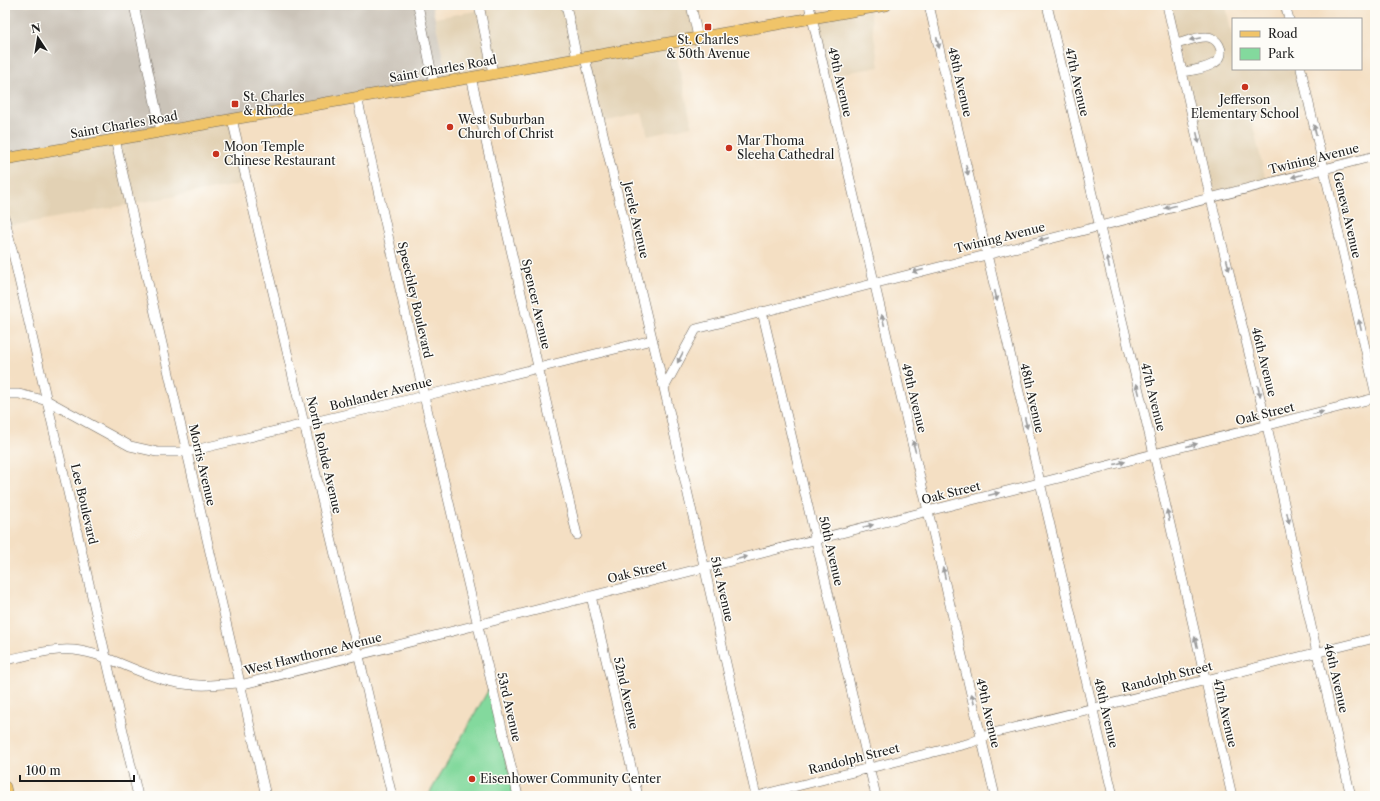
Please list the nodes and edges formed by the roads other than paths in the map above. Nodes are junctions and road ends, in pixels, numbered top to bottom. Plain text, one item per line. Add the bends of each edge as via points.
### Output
1 (134, 5) edge
2 (418, 5) edge
3 (479, 5) edge
4 (566, 5) edge
5 (691, 5) edge
6 (809, 5) edge
7 (886, 5) edge
8 (929, 5) edge
9 (1047, 5) edge
10 (1167, 5) edge
11 (1285, 5) edge
12 (812, 18) junction
13 (1288, 18) edge
14 (698, 37) junction
15 (1176, 44) junction
16 (581, 58) junction
17 (1301, 70) edge
18 (1183, 72) junction
19 (493, 73) junction
20 (471, 77) junction
21 (434, 84) junction
22 (357, 97) junction
23 (232, 119) junction
24 (161, 131) junction
25 (114, 140) junction
26 (1375, 156) edge
27 (5, 159) edge
28 (1324, 169) junction
29 (1211, 197) junction
30 (5, 219) edge
31 (1098, 225) junction
32 (986, 254) junction
33 (874, 282) junction
34 (762, 311) junction
35 (652, 340) junction
36 (538, 367) junction
37 (664, 388) junction
38 (1375, 390) edge
39 (5, 394) edge
40 (424, 396) junction
41 (1375, 398) edge
42 (48, 401) junction
43 (304, 425) junction
44 (1267, 426) junction
45 (186, 452) junction
46 (1154, 454) junction
47 (1040, 483) junction
48 (929, 511) junction
49 (577, 535) dead end
50 (817, 539) junction
51 (704, 567) junction
52 (591, 596) junction
53 (533, 611) joint
54 (477, 624) junction
55 (1375, 638) edge
56 (1317, 653) junction
57 (358, 655) junction
58 (108, 659) junction
59 (5, 660) edge
60 (1205, 680) junction
61 (240, 685) junction
62 (1093, 708) junction
63 (981, 738) junction
64 (869, 768) junction
65 (5, 787) edge
66 (7, 796) edge
67 (138, 796) edge
68 (266, 796) edge
69 (392, 796) edge
70 (518, 796) edge
71 (638, 796) edge
72 (756, 796) edge
73 (876, 796) edge
74 (995, 796) edge
75 (1113, 796) edge
76 (1232, 796) edge
77 (1351, 796) edge

1 - 24 street
2 - 21 street
3 - 19 street
4 - 16 street
5 - 14 street
6 - 12 street, 49th Avenue
7 - 12 main road, Saint Charles Road
8 -> 32 street, 48th Avenue
9 - 31 street, 47th Avenue
10 - 15 street, 46th Avenue
11 - 13 street
12 - 14 main road, Saint Charles Road
12 - 33 street, 49th Avenue
14 - 16 main road, Saint Charles Road
15 - 18 street, 46th Avenue
18 -> 15 street via 1210,66 1220,55 1221,49 1214,39 1206,37
16 - 19 main road, Saint Charles Road
16 - 35 street, Jerele Avenue
28 -> 17 street, Geneva Avenue
18 -> 29 street, 46th Avenue
19 - 20 main road, Saint Charles Road
20 - 21 main road, Saint Charles Road
20 - 36 street, Spencer Avenue
21 - 22 main road, Saint Charles Road
22 - 23 main road, Saint Charles Road
22 - 40 street, Speechley Boulevard
23 - 24 main road, Saint Charles Road
23 - 43 street, North Rohde Avenue
24 - 25 main road, Saint Charles Road
25 - 27 main road, Saint Charles Road
25 - 45 street, Morris Avenue
26 - 28 street, Twining Avenue
28 -> 29 street, Twining Avenue
38 -> 28 street, Geneva Avenue
29 -> 31 street, Twining Avenue
29 -> 44 street, 46th Avenue
30 - 42 street, Lee Boulevard
31 -> 32 street, Twining Avenue
46 -> 31 street, 47th Avenue
32 -> 33 street, Twining Avenue
32 -> 47 street, 48th Avenue
33 - 34 street, Twining Avenue
48 -> 33 street, 49th Avenue
34 -> 37 street, Twining Avenue via 696,328
34 - 50 street, 50th Avenue
35 - 36 street, Bohlander Avenue
35 - 37 street, Jerele Avenue
36 - 40 street, Bohlander Avenue
36 - 49 street, Spencer Avenue
37 - 51 street, 51st Avenue
39 - 42 street, Bohlander Avenue via 19,394
40 - 43 street, Bohlander Avenue
40 - 54 street, Speechley Boulevard
44 -> 41 street, Oak Street
42 - 45 street, Bohlander Avenue via 130,446 157,452
42 - 58 street, Lee Boulevard
43 - 45 street, Bohlander Avenue
43 - 57 street, North Rohde Avenue
46 -> 44 street, Oak Street
44 -> 56 street, 46th Avenue
45 - 61 street, Morris Avenue
47 -> 46 street, Oak Street
60 -> 46 street, 47th Avenue
48 -> 47 street, Oak Street
47 - 62 street, 48th Avenue
50 -> 48 street, Oak Street
63 -> 48 street, 49th Avenue
51 -> 50 street, Oak Street
50 - 64 street, 50th Avenue
51 - 52 street, Oak Street
51 - 72 street, 51st Avenue
52 - 53 street, Oak Street
52 - 71 street, 52nd Avenue
53 - 54 street, West Hawthorne Avenue
54 - 57 street, West Hawthorne Avenue
54 - 70 street, 53rd Avenue
55 - 56 street, Randolph Street
56 - 60 street, Randolph Street
56 - 77 street, 46th Avenue
57 - 61 street, West Hawthorne Avenue
57 - 69 street, North Rohde Avenue
58 - 59 street, West Hawthorne Avenue via 74,650
58 - 61 street, West Hawthorne Avenue via 171,682 201,687 239,683
58 - 67 street, Lee Boulevard
60 - 62 street, Randolph Street
60 - 76 street, 47th Avenue
61 - 68 street, Morris Avenue
62 - 63 street, Randolph Street
62 - 75 street, 48th Avenue
63 - 64 street, Randolph Street
63 - 74 street, 49th Avenue
64 - 72 street, Randolph Street
64 - 73 street, 50th Avenue
65 - 66 main road

